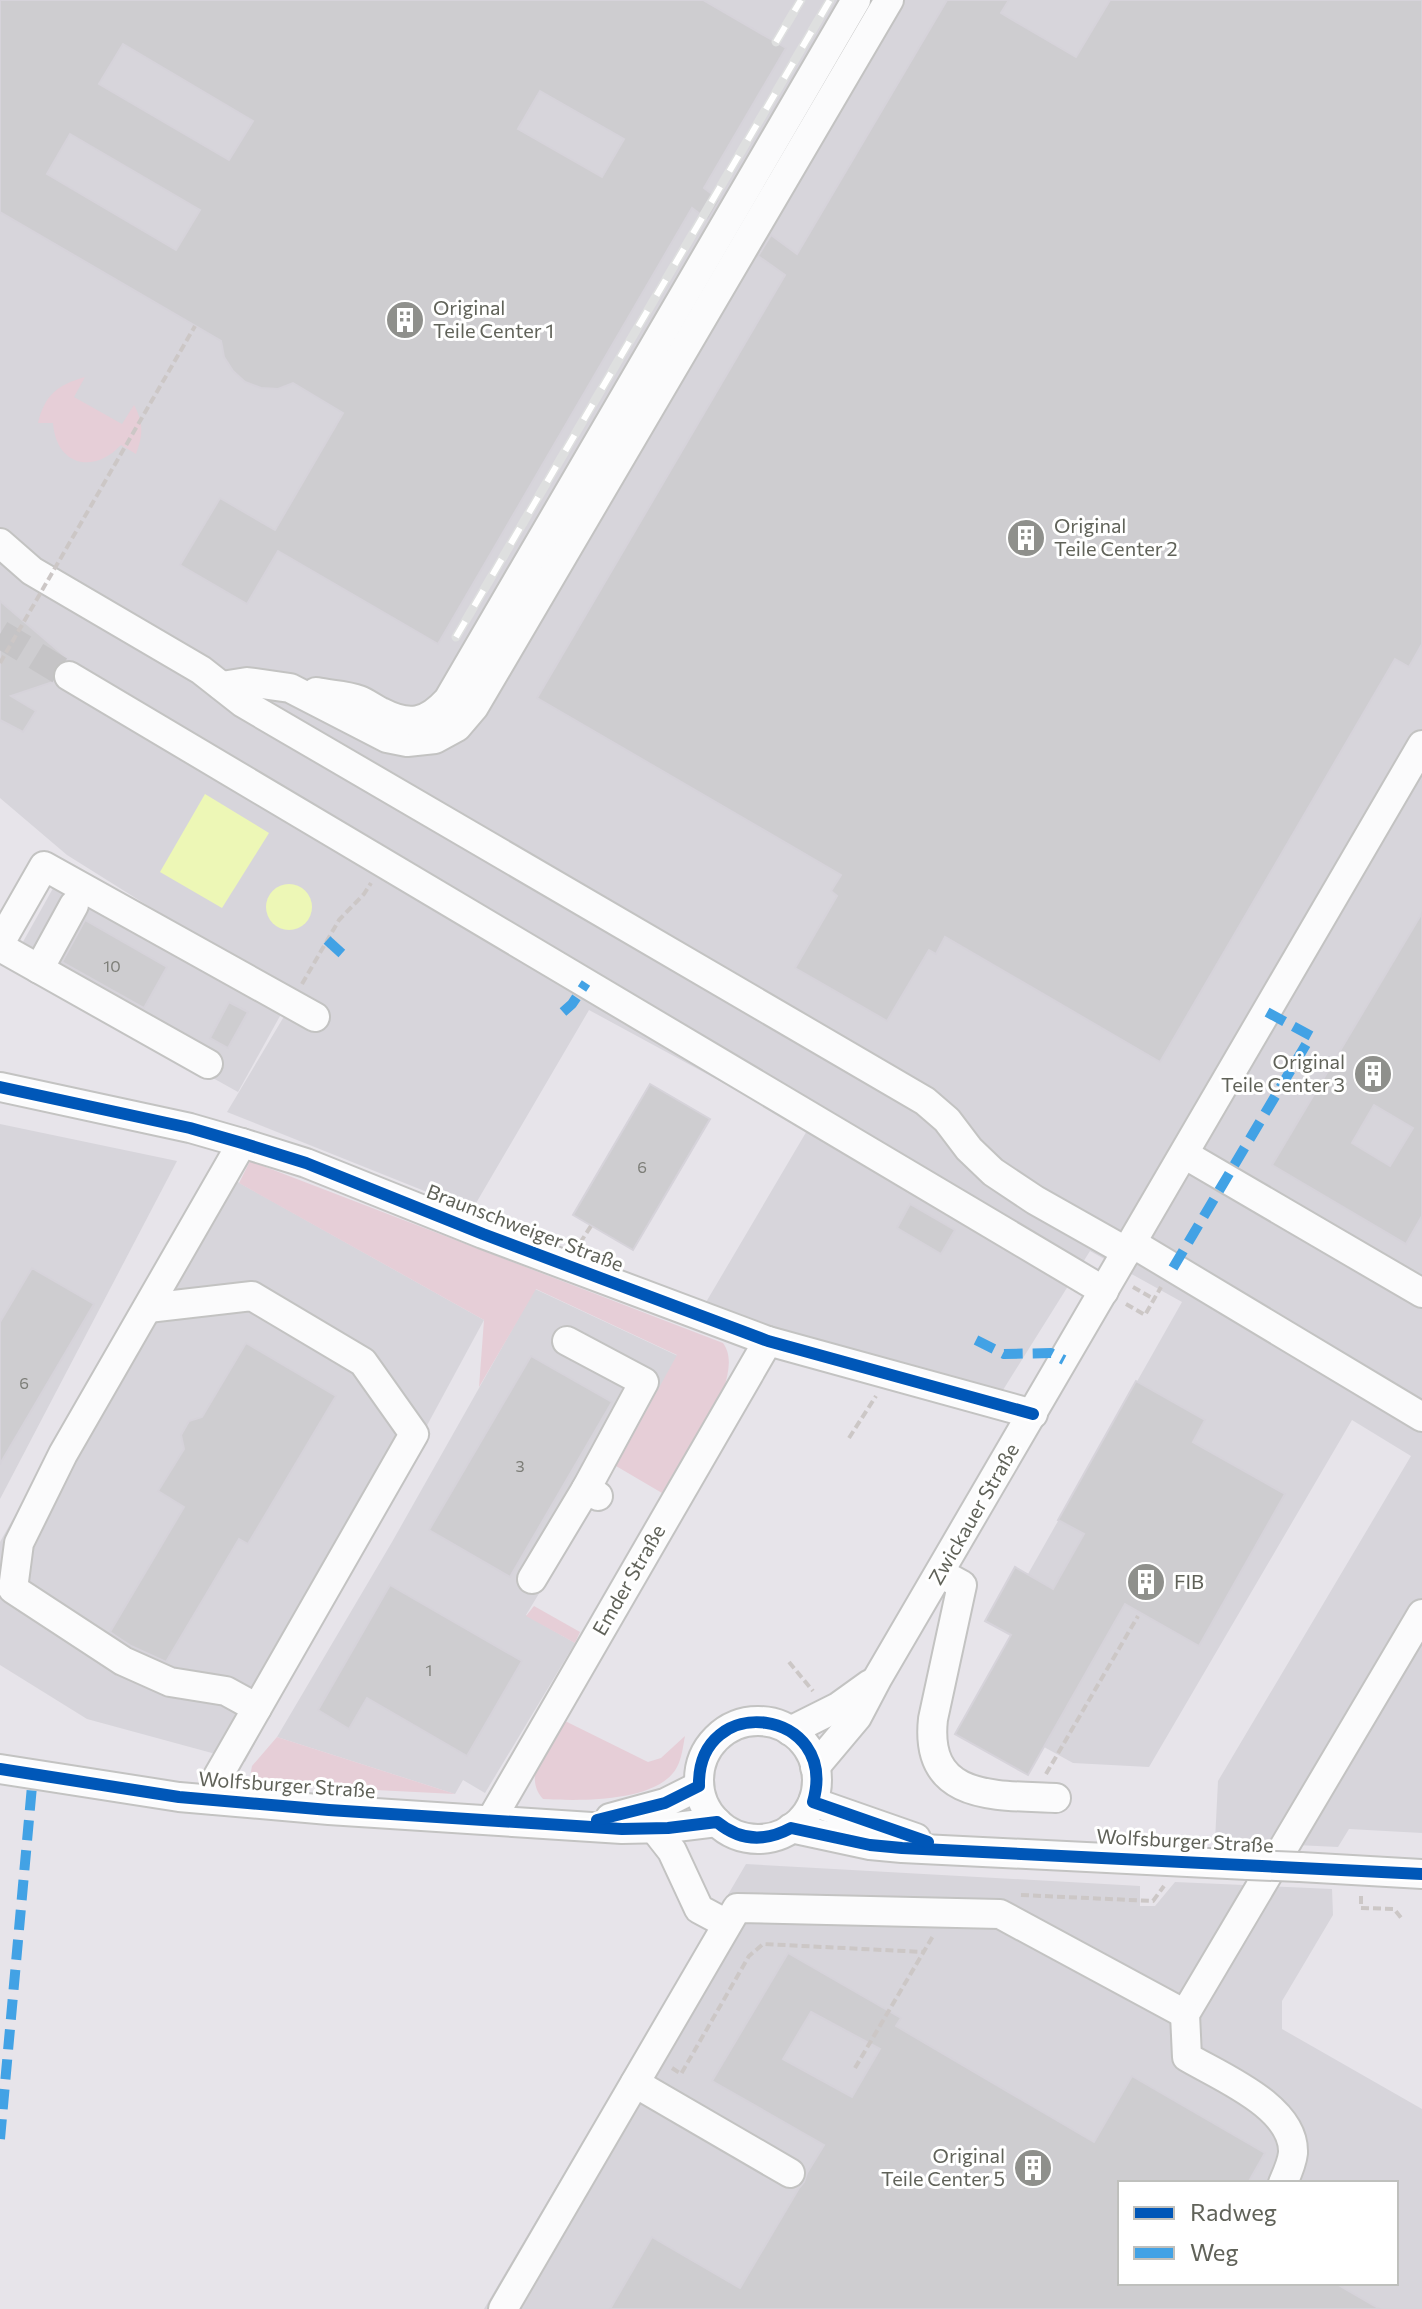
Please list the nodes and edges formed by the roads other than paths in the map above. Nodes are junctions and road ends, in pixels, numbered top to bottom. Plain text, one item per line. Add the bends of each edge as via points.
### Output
1 (856, 0) edge
2 (889, 0) edge
3 (802, 92) junction
4 (797, 156) junction
5 (0, 543) edge
6 (69, 676) tunnel mouth
7 (222, 686) junction
8 (290, 688) junction
9 (1422, 745) edge
10 (74, 905) dead end
11 (0, 945) edge
12 (39, 969) junction
13 (302, 1010) road end
14 (208, 1064) dead end
15 (0, 1087) edge
16 (242, 1143) junction
17 (1184, 1154) junction
18 (1126, 1254) junction
19 (1104, 1291) junction
20 (1422, 1293) edge
21 (148, 1308) junction
22 (567, 1341) dead end
23 (768, 1341) junction
24 (1033, 1414) junction
25 (1422, 1417) edge
26 (940, 1573) junction
27 (532, 1579) dead end
28 (1422, 1614) edge
29 (877, 1679) junction
30 (257, 1708) junction
31 (790, 1731) junction
32 (815, 1767) junction
33 (0, 1769) edge
34 (699, 1786) junction
35 (1056, 1798) dead end
36 (215, 1800) junction
37 (813, 1802) junction
38 (491, 1820) junction
39 (717, 1822) junction
40 (573, 1825) junction
41 (654, 1828) junction
42 (791, 1828) junction
43 (947, 1849) junction
44 (1422, 1874) edge
45 (727, 1924) junction
46 (1185, 2014) junction
47 (635, 2083) junction
48 (790, 2173) dead end
49 (1284, 2181) edge
50 (503, 2309) edge

1 - 3 street
2 - 4 street
3 - 4 street
3 - 8 street via 448,700 434,714 405,721 358,700
4 - 8 street via 474,707 457,727 435,739 387,738
5 - 7 street via 32,571
6 - 19 street
7 - 8 street via 247,682
7 - 18 street via 925,1101 993,1172
9 - 17 street, Zwickauer Straße
10 - 12 street
11 - 12 street
11 - 13 street via 44,866
12 - 14 street
15 - 16 street, Braunschweiger Straße
16 - 21 street
16 - 23 street, Braunschweiger Straße
17 - 18 street, Zwickauer Straße
17 - 20 street
18 - 19 street, Zwickauer Straße
18 - 25 street
19 - 24 street, Zwickauer Straße
21 - 30 street via 63,1454 19,1543 13,1589 123,1661 170,1682 226,1691
21 - 30 street via 252,1296 363,1362 414,1434
22 - 27 street via 644,1382 592,1493
23 - 24 street, Braunschweiger Straße
23 - 38 street, Emder Straße
24 - 26 street, Zwickauer Straße
26 - 29 street, Zwickauer Straße
26 - 35 street via 962,1585 933,1719 934,1754 955,1783 971,1791
28 - 46 street
29 - 31 street, Zwickauer Straße via 838,1707
29 - 32 street, Zwickauer Straße via 857,1717
30 - 36 street via 217,1778
31 - 32 street via 806,1746
31 - 34 street via 757,1721 724,1731 703,1758
32 - 37 street
33 - 36 street, Wolfsburger Straße
34 - 39 street
34 - 40 street, Wolfsburger Straße via 665,1803
36 - 38 street, Wolfsburger Straße
37 - 42 street
37 - 43 street, Wolfsburger Straße
38 - 40 street, Wolfsburger Straße
39 - 41 street, Wolfsburger Straße
39 - 42 street via 759,1839
40 - 41 street, Wolfsburger Straße
41 - 45 street via 672,1851 699,1909
42 - 43 street, Wolfsburger Straße via 870,1845
43 - 44 street, Wolfsburger Straße, bridge
45 - 46 street via 737,1908 1000,1914
45 - 47 street
46 - 49 street via 1187,2057 1270,2106 1288,2129 1293,2153
47 - 48 street
47 - 50 street

